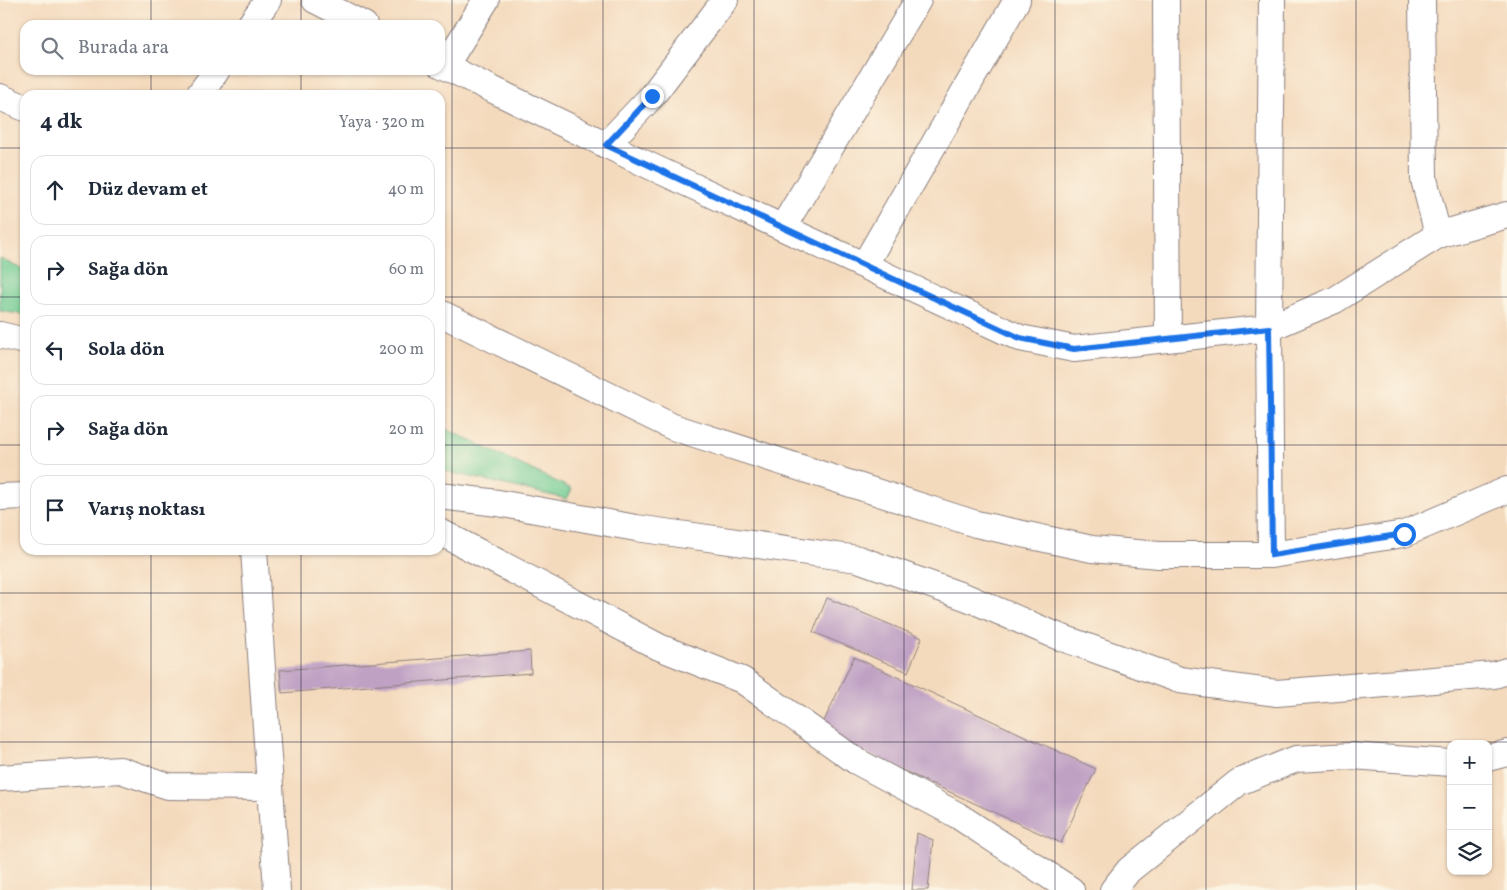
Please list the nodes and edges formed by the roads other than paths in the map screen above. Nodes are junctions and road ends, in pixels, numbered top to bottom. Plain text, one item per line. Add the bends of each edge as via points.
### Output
1 (268, 0) edge
2 (315, 0) edge
3 (486, 0) edge
4 (725, 0) edge
5 (918, 0) edge
6 (1017, 0) edge
7 (1166, 0) edge
8 (1272, 0) edge
9 (1422, 0) edge
10 (254, 20) edge
11 (354, 20) edge
12 (445, 61) edge
13 (445, 66) edge
14 (213, 75) edge
15 (203, 90) edge
16 (0, 97) edge
17 (20, 106) edge
18 (606, 145) junction
19 (1507, 215) edge
20 (783, 227) junction
21 (1438, 235) junction
22 (864, 264) junction
23 (445, 315) edge
24 (1269, 328) junction
25 (0, 335) edge
26 (1168, 339) junction
27 (20, 340) edge
28 (1507, 490) edge
29 (20, 496) edge
30 (0, 497) edge
31 (445, 497) edge
32 (445, 535) edge
33 (254, 555) edge
34 (1272, 555) junction
35 (1507, 671) edge
36 (1507, 753) edge
37 (1492, 757) edge
38 (1447, 763) edge
39 (0, 778) edge
40 (270, 787) junction
41 (277, 890) edge
42 (1071, 890) edge
43 (1113, 890) edge

1 - 10 street
2 - 11 street
3 - 12 street
4 - 18 street via 652,96
5 - 20 street
6 - 22 street
7 - 26 street
8 - 24 street
9 - 21 street via 1424,179
13 - 18 street
14 - 15 street
16 - 17 street
18 - 20 street
19 - 21 street
20 - 22 street
21 - 24 street via 1335,300
22 - 26 street via 1020,338 1074,349
23 - 34 street via 673,427 976,524 1092,549 1159,555
24 - 26 street
24 - 34 street
25 - 27 street
28 - 34 street via 1404,534
29 - 30 street
31 - 35 street via 636,528 858,559 1180,680 1277,693 1475,677
32 - 42 street via 659,647 742,680 856,761 957,815
33 - 40 street
36 - 37 street
38 - 43 street via 1352,756 1296,759 1239,782 1129,870
39 - 40 street via 120,770 168,786
40 - 41 street

